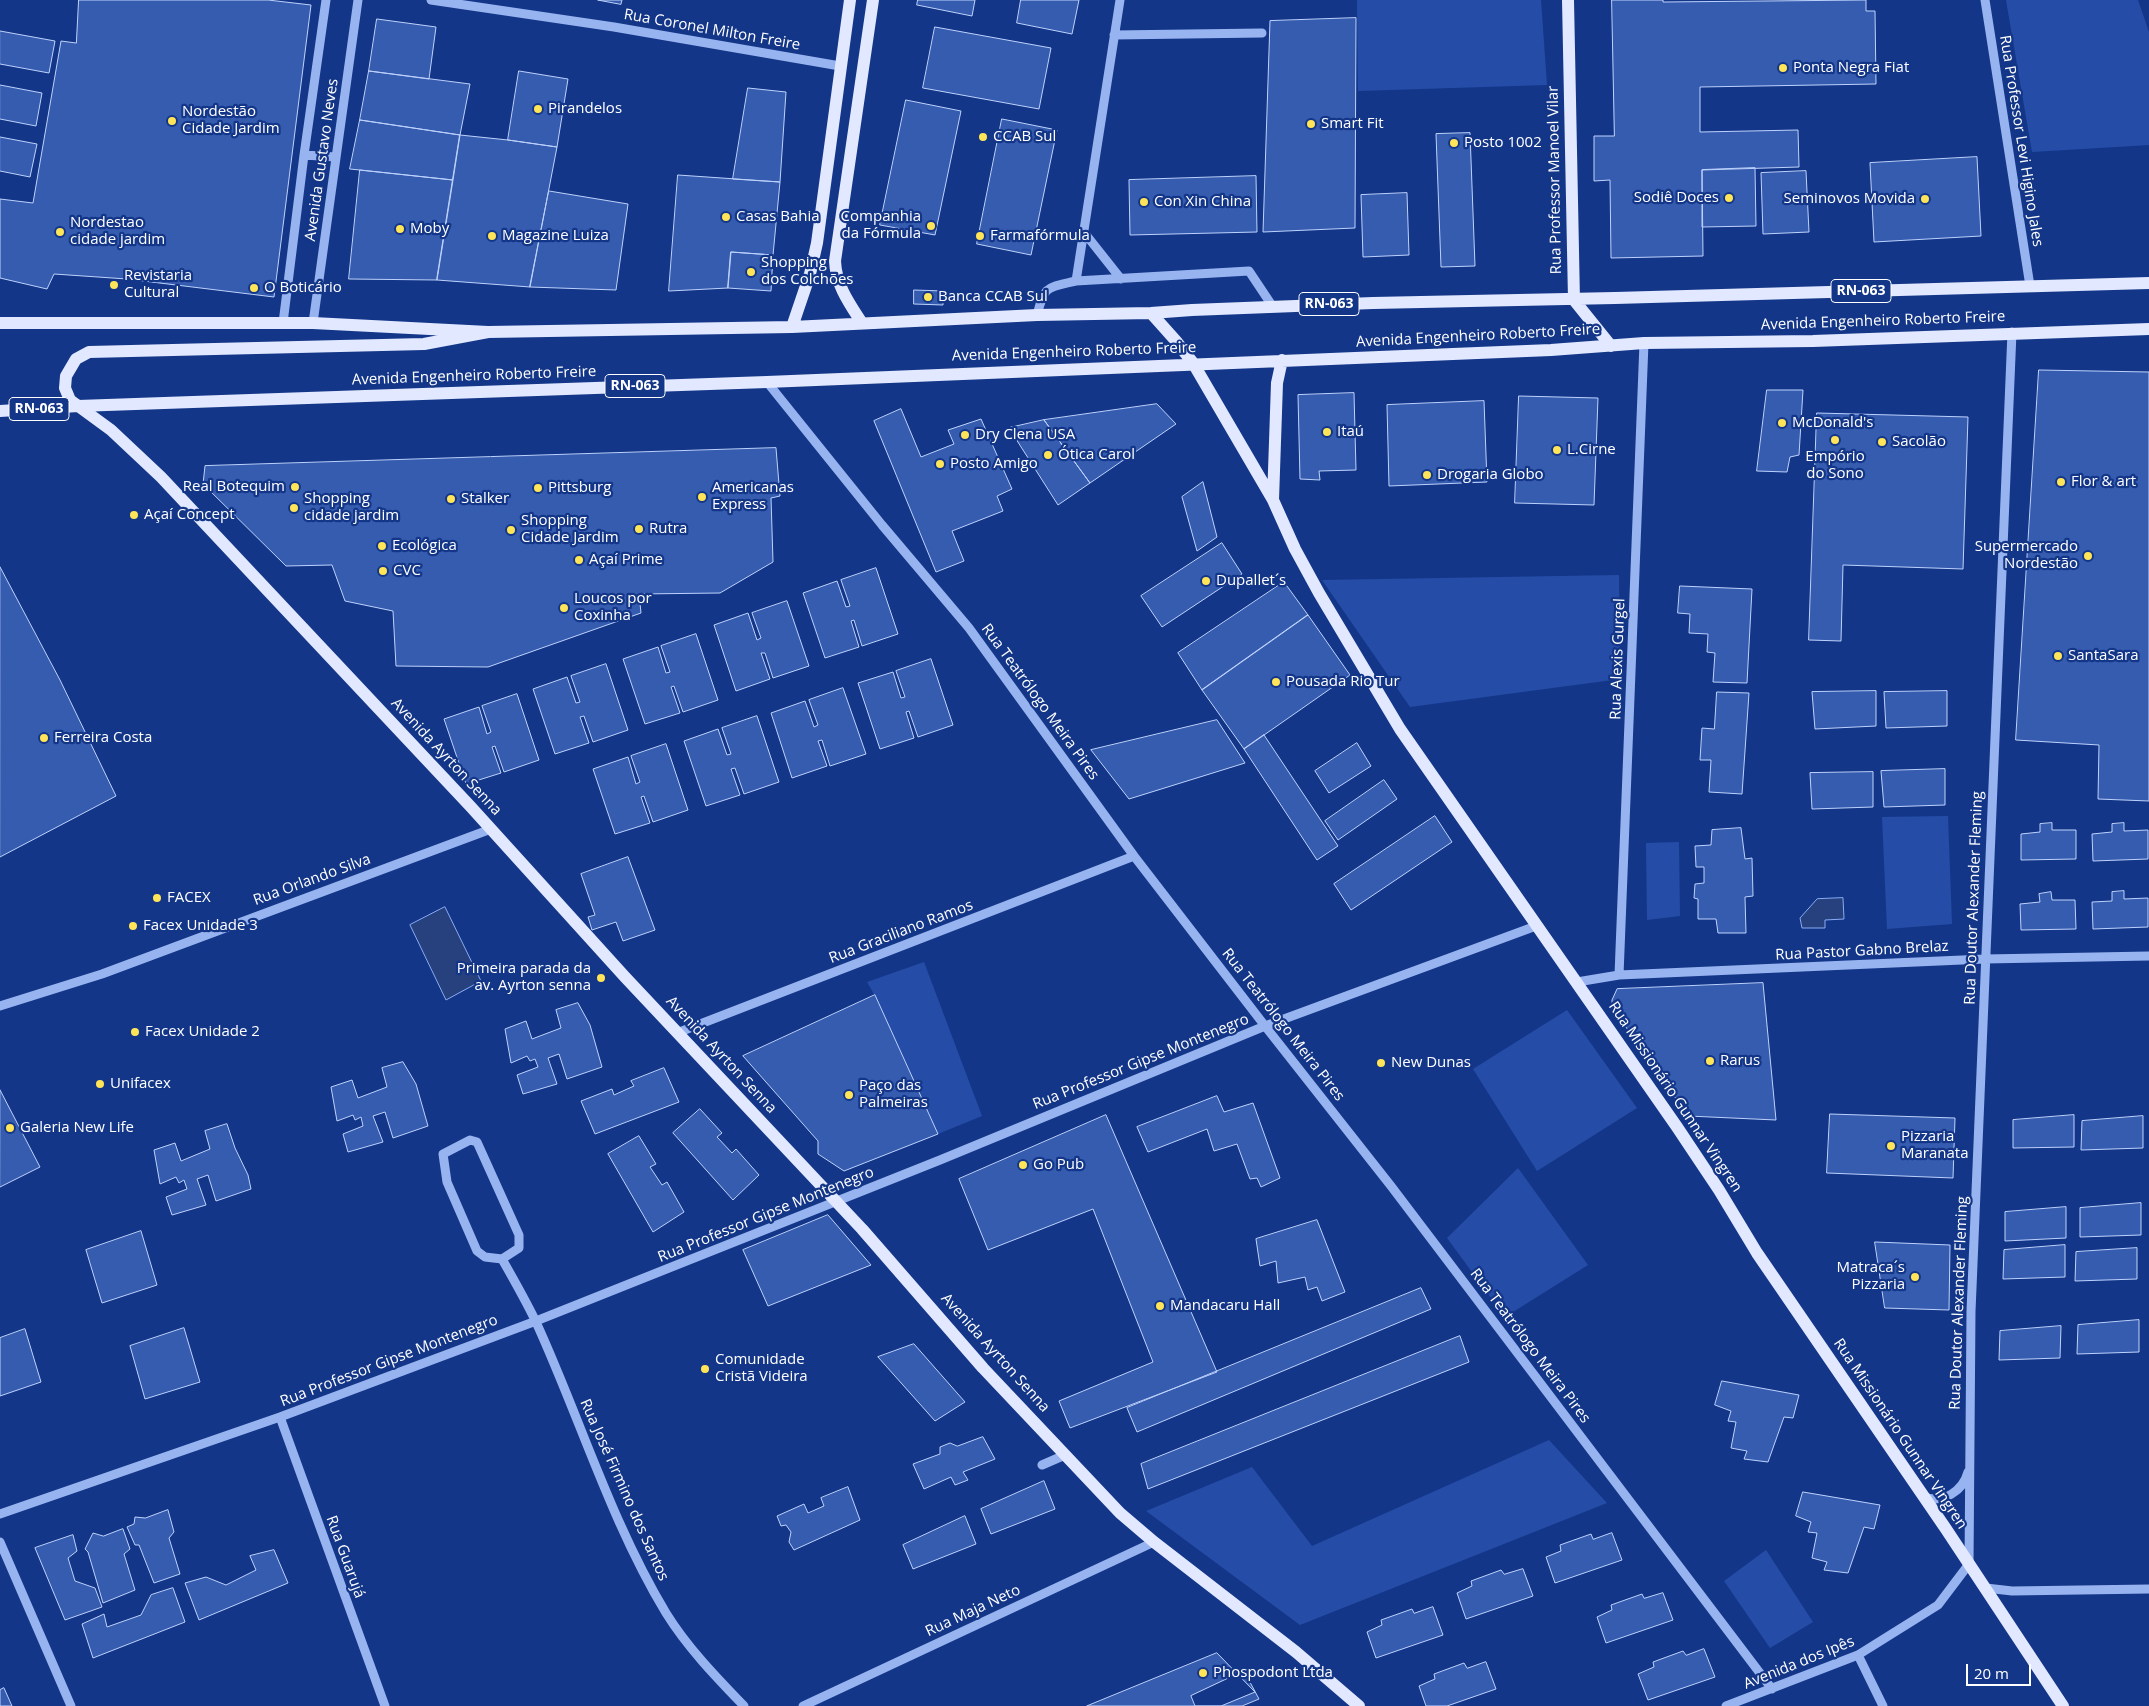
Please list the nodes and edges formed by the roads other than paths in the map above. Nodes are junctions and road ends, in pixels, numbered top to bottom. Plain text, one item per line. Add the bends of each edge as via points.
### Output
1 (326, 0) edge
2 (358, 0) edge
3 (431, 0) edge
4 (850, 0) edge
5 (873, 0) edge
6 (1120, 0) edge
7 (1568, 0) edge
8 (1985, 0) edge
9 (1262, 33) dead end
10 (1114, 35) junction
11 (840, 66) junction
12 (304, 155) junction
13 (336, 157) junction
14 (1083, 231) junction
15 (1121, 279) junction
16 (1076, 281) junction
17 (2149, 283) edge
18 (2030, 286) junction
19 (1574, 300) junction
20 (1272, 307) junction
21 (1151, 313) junction
22 (1037, 315) junction
23 (0, 323) edge
24 (283, 323) junction
25 (313, 323) junction
26 (862, 323) junction
27 (792, 327) junction
28 (2149, 329) edge
29 (488, 332) junction
30 (2012, 332) junction
31 (1644, 344) junction
32 (1611, 346) junction
33 (1282, 360) junction
34 (1193, 363) junction
35 (767, 382) junction
36 (78, 406) junction
37 (0, 411) edge
38 (1273, 500) junction
39 (491, 829) junction
40 (1134, 856) junction
41 (1536, 926) junction
42 (2149, 956) edge
43 (1985, 959) junction
44 (1619, 975) junction
45 (1578, 982) junction
46 (0, 1006) edge
47 (1265, 1026) junction
48 (677, 1033) junction
49 (836, 1201) junction
50 (502, 1259) junction
51 (536, 1321) junction
52 (280, 1417) junction
53 (1065, 1454) junction
54 (1042, 1465) dead end
55 (1969, 1465) junction
56 (1924, 1497) junction
57 (0, 1514) edge
58 (0, 1542) edge
59 (1154, 1542) junction
60 (1969, 1564) junction
61 (1986, 1588) junction
62 (2149, 1590) edge
63 (1858, 1655) junction
64 (1772, 1689) junction
65 (71, 1706) edge
66 (385, 1706) edge
67 (744, 1706) edge
68 (804, 1706) edge
69 (1358, 1706) edge
70 (1726, 1706) edge
71 (1883, 1706) edge
72 (2063, 1706) edge

1 - 12 street, Avenida Gustavo Neves
2 - 13 street, Avenida Gustavo Neves
3 - 11 street, Rua Coronel Milton Freire
4 - 11 main road
5 - 26 main road via 836,261 842,291
6 - 10 street
7 - 19 main road, Rua Professor Manoel Vilar
8 - 18 street, Rua Professor Levi Higino Jales
9 - 10 street
10 - 14 street
11 - 27 main road via 817,242
12 - 13 street
12 - 24 street, Avenida Gustavo Neves
13 - 25 street, Avenida Gustavo Neves
14 - 15 street
14 - 16 street
15 - 16 street
15 - 20 street via 1249,270
16 - 22 street via 1050,287 1043,293
17 - 18 main road, Avenida Engenheiro Roberto Freire / RN-063
18 - 19 main road, Avenida Engenheiro Roberto Freire / RN-063
19 - 20 main road, Avenida Engenheiro Roberto Freire / RN-063
19 - 32 main road
20 - 21 main road, Avenida Engenheiro Roberto Freire / RN-063
21 - 22 main road, Avenida Engenheiro Roberto Freire / RN-063
21 - 34 main road, Rua Missionário Gunnar Vingren
22 - 26 main road, Avenida Engenheiro Roberto Freire / RN-063
23 - 24 main road, Avenida Engenheiro Roberto Freire / RN-063
24 - 25 main road, Avenida Engenheiro Roberto Freire / RN-063
25 - 29 main road, Avenida Engenheiro Roberto Freire / RN-063
26 - 27 main road, Avenida Engenheiro Roberto Freire / RN-063
27 - 29 main road, Avenida Engenheiro Roberto Freire / RN-063
28 - 30 main road, Avenida Engenheiro Roberto Freire / RN-063
29 - 36 main road via 424,344 89,352 76,359 66,376 65,388 70,400
30 - 31 main road, Avenida Engenheiro Roberto Freire / RN-063 via 1813,341
30 - 43 street, Rua Doutor Alexander Fleming
31 - 32 main road, Avenida Engenheiro Roberto Freire / RN-063
31 - 44 street, Rua Alexis Gurgel
32 - 33 main road, Avenida Engenheiro Roberto Freire / RN-063
33 - 34 main road, Avenida Engenheiro Roberto Freire / RN-063
33 - 38 main road, Rua Missionário Gunnar Vingren via 1276,383
34 - 35 main road, Avenida Engenheiro Roberto Freire / RN-063
34 - 38 main road, Rua Missionário Gunnar Vingren
35 - 36 main road, Avenida Engenheiro Roberto Freire / RN-063
35 - 40 street, Rua Teatrólogo Meira Pires via 969,628
36 - 37 main road, Avenida Engenheiro Roberto Freire / RN-063
36 - 39 main road, Avenida Ayrton Senna via 111,430 161,477
38 - 41 main road, Rua Missionário Gunnar Vingren via 1304,566 1400,729
39 - 46 street, Rua Orlando Silva via 102,974
39 - 48 main road, Avenida Ayrton Senna
40 - 47 street, Rua Teatrólogo Meira Pires
40 - 48 street, Rua Graciliano Ramos
41 - 45 main road, Rua Missionário Gunnar Vingren
41 - 47 street, Rua Professor Gipse Montenegro
42 - 43 street, Rua Pastor Gabno Brelaz
43 - 44 street, Rua Pastor Gabno Brelaz
43 - 55 street, Rua Doutor Alexander Fleming via 1970,1312
44 - 45 street, Rua Pastor Gabno Brelaz
45 - 56 main road, Rua Missionário Gunnar Vingren via 1714,1182 1762,1261
47 - 49 street, Rua Professor Gipse Montenegro
47 - 64 street, Rua Teatrólogo Meira Pires via 1392,1186
48 - 49 main road, Avenida Ayrton Senna
49 - 51 street, Rua Professor Gipse Montenegro
49 - 53 main road, Avenida Ayrton Senna via 983,1368
50 - 50 street via 519,1248 519,1235 477,1142 470,1140 443,1154 447,1182 477,1251 485,1257
50 - 51 street, Rua José Firmino dos Santos
51 - 52 street, Rua Professor Gipse Montenegro
51 - 67 street, Rua José Firmino dos Santos via 646,1577 693,1649
52 - 57 street, Rua Professor Gipse Montenegro
52 - 66 street, Rua Guarujá
53 - 54 street
53 - 59 main road, Avenida Ayrton Senna via 1120,1512
55 - 56 street, Rua Doutor Alexander Fleming via 1964,1483 1951,1495 1936,1500
55 - 60 street, Rua Doutor Alexander Fleming
56 - 60 main road, Rua Missionário Gunnar Vingren
58 - 65 street
59 - 68 street, Rua Maja Neto
59 - 69 main road, Avenida Ayrton Senna via 1296,1652
60 - 61 main road, Rua Missionário Gunnar Vingren
60 - 63 street, Avenida dos Ipês via 1938,1605
61 - 62 street via 2012,1591
61 - 72 main road, Rua Missionário Gunnar Vingren
63 - 64 street, Avenida dos Ipês
63 - 71 street
64 - 70 street, Avenida dos Ipês

